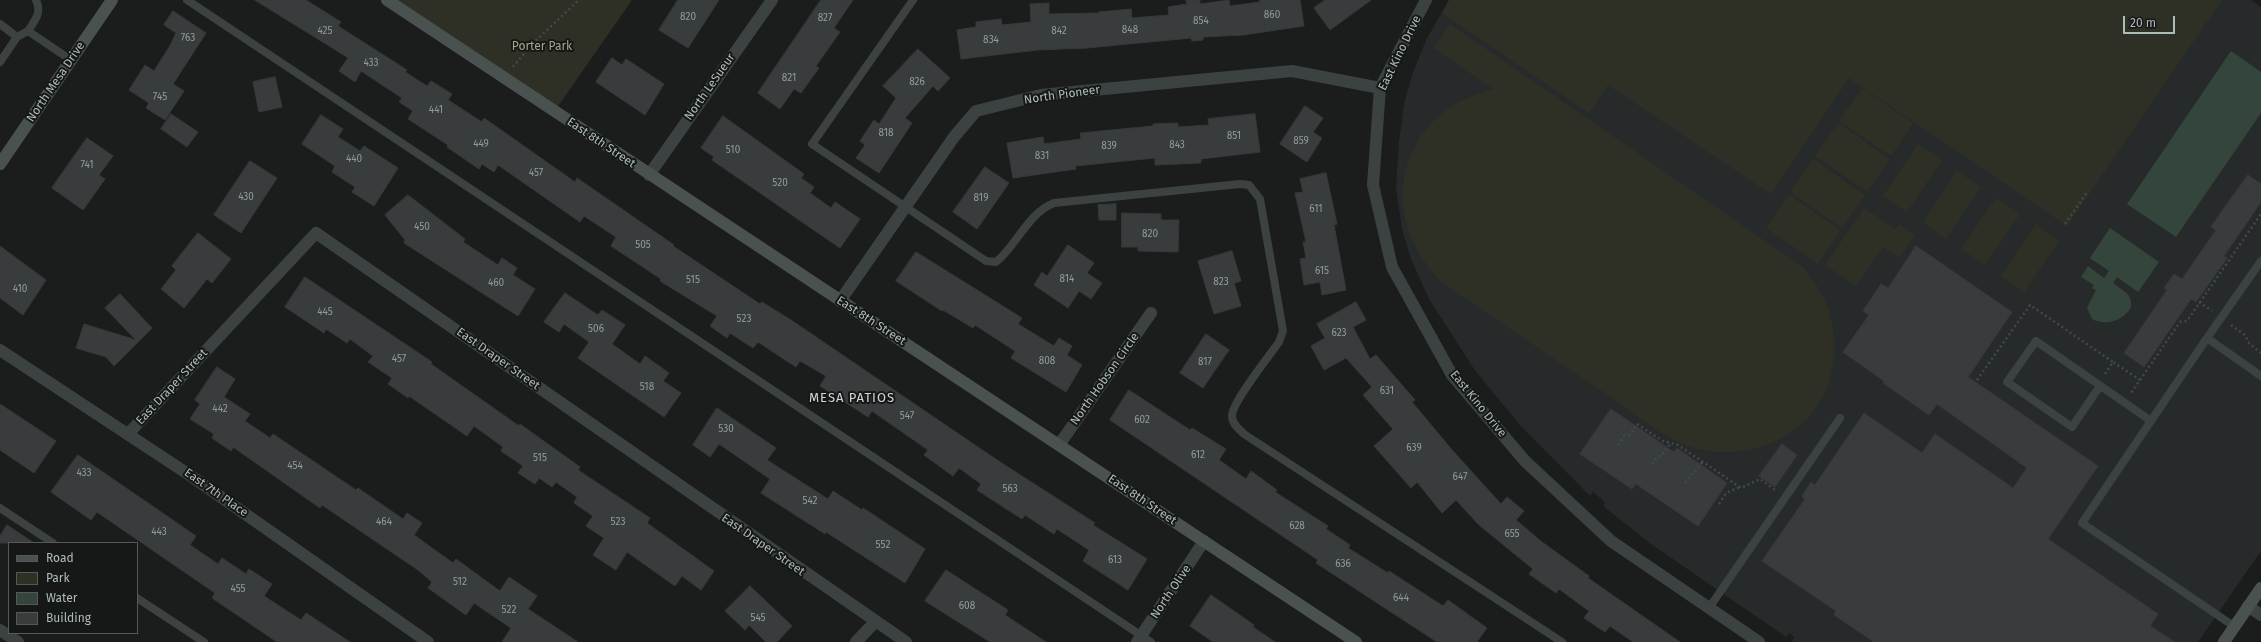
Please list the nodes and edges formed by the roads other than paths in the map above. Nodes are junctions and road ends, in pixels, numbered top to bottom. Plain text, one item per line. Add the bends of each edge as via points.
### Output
1 (36, 0) edge
2 (112, 0) edge
3 (187, 0) edge
4 (387, 0) edge
5 (772, 0) edge
6 (913, 0) edge
7 (1426, 0) edge
8 (0, 24) edge
9 (28, 31) junction
10 (17, 37) junction
11 (71, 60) junction
12 (0, 62) edge
13 (1380, 88) junction
14 (0, 164) edge
15 (649, 175) junction
16 (905, 207) junction
17 (2261, 261) edge
18 (840, 301) junction
19 (1151, 313) dead end
20 (2207, 338) junction
21 (0, 350) edge
22 (2261, 376) edge
23 (2099, 385) junction
24 (1840, 418) dead end
25 (2151, 421) junction
26 (128, 434) junction
27 (1059, 445) junction
28 (0, 508) edge
29 (1204, 541) junction
30 (51, 542) edge
31 (2261, 588) edge
32 (138, 599) edge
33 (2248, 606) junction
34 (1709, 608) junction
35 (2261, 615) edge
36 (875, 622) junction
37 (2235, 627) junction
38 (0, 630) edge
39 (1143, 640) edge
40 (18, 642) edge
41 (204, 642) edge
42 (428, 642) edge
43 (856, 642) edge
44 (906, 642) edge
45 (1356, 642) edge
46 (1562, 642) edge
47 (1759, 642) edge
48 (2224, 642) edge

1 - 9 lane via 40,8
2 - 11 street, North Mesa Drive
3 - 39 lane
4 - 15 street, East 8th Street
5 - 15 street, North LeSueur
6 - 16 lane via 812,144
7 - 13 street, East Kino Drive
8 - 10 lane
9 - 10 lane
9 - 11 lane
10 - 12 lane
11 - 14 street, North Mesa Drive
13 - 16 street, North Pioneer via 1292,71 1041,95 976,111 954,137
13 - 34 street, East Kino Drive via 1373,185 1392,267 1452,375 1525,461 1610,541
15 - 18 street, East 8th Street
16 - 18 street, North Pioneer
16 - 46 lane via 986,261 996,262 1004,256 1038,212 1054,203 1250,185 1260,199 1283,332 1279,342 1236,403 1232,416 1235,425 1244,434
17 - 20 lane
18 - 27 street, East 8th Street
19 - 27 street, North Hobson Circle
20 - 22 lane
20 - 25 lane
21 - 26 street, East 7th Place
23 - 23 lane via 2036,342 2007,382 2072,427
23 - 25 lane
24 - 34 lane
25 - 37 lane via 2082,523
26 - 36 street, East Draper Street via 316,233
26 - 42 street, East 7th Place
27 - 29 street, East 8th Street
28 - 30 lane
29 - 39 street, North Olive
29 - 45 street, East 8th Street
31 - 33 street
32 - 41 lane
33 - 35 street
33 - 37 street
34 - 47 street, East Kino Drive
36 - 43 street
36 - 44 street, East Draper Street
37 - 48 street
38 - 40 street

